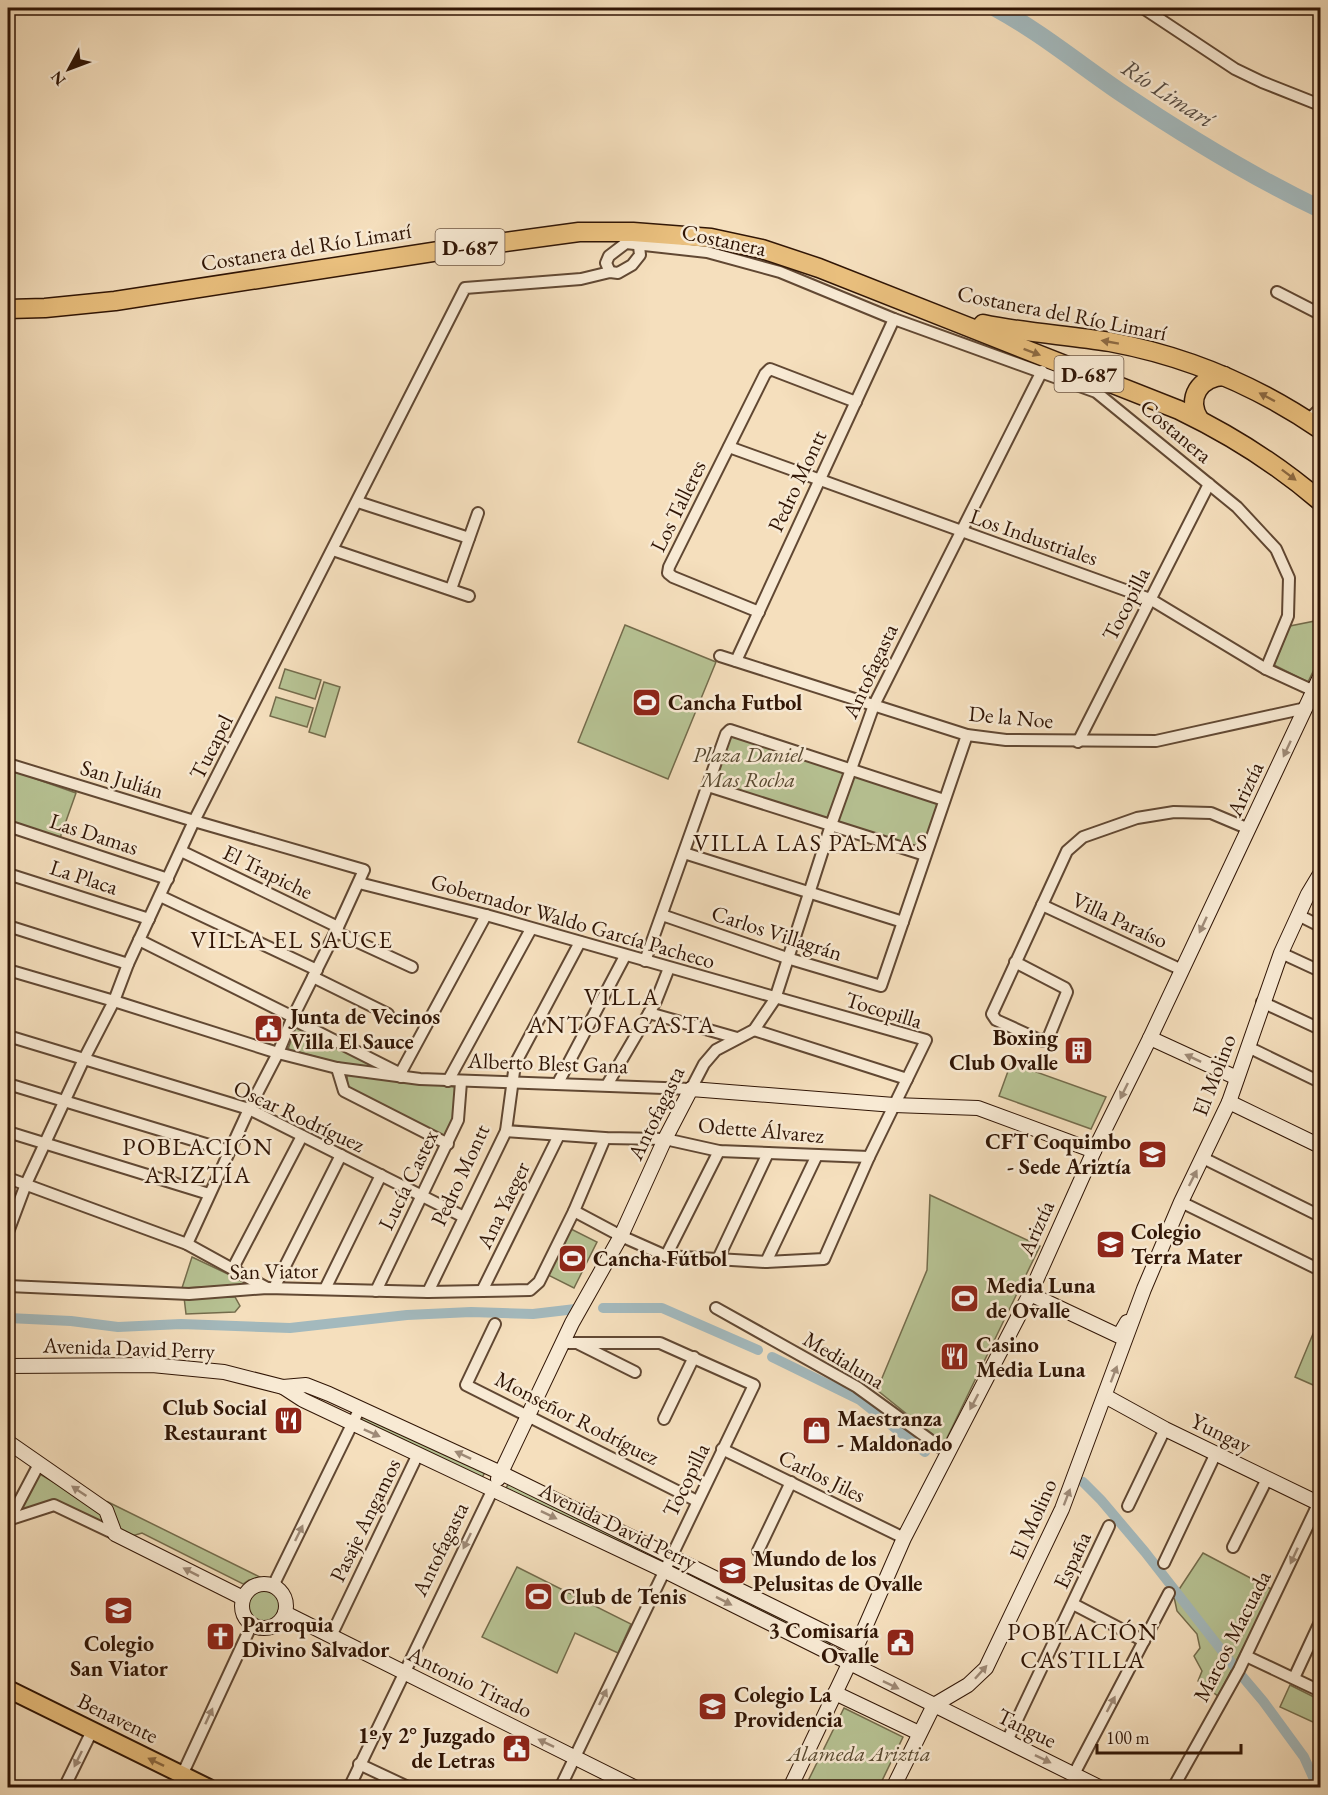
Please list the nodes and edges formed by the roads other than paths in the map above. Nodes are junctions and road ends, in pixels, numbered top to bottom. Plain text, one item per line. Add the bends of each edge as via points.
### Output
1 (1143, 8) edge
2 (1320, 105) edge
3 (709, 245) junction
4 (639, 246) junction
5 (610, 272) junction
6 (1277, 292) dead end
7 (8, 309) edge
8 (923, 309) junction
9 (1320, 314) edge
10 (894, 319) junction
11 (1042, 371) junction
12 (1224, 376) junction
13 (856, 402) junction
14 (1316, 419) edge
15 (1199, 420) junction
16 (729, 447) junction
17 (820, 481) junction
18 (1209, 484) junction
19 (1320, 501) edge
20 (358, 502) junction
21 (478, 513) dead end
22 (962, 532) junction
23 (469, 538) junction
24 (333, 550) junction
25 (451, 589) junction
26 (469, 596) dead end
27 (1150, 599) junction
28 (759, 612) junction
29 (720, 656) dead end
30 (736, 661) junction
31 (1266, 669) junction
32 (1320, 677) edge
33 (1314, 692) junction
34 (874, 705) junction
35 (1306, 708) junction
36 (967, 735) junction
37 (1078, 741) junction
38 (8, 764) edge
39 (851, 770) junction
40 (708, 786) junction
41 (944, 800) junction
42 (194, 821) junction
43 (831, 825) junction
44 (8, 826) edge
45 (1249, 829) junction
46 (181, 851) junction
47 (684, 853) junction
48 (925, 855) junction
49 (8, 874) edge
50 (1320, 874) edge
51 (168, 879) junction
52 (359, 883) junction
53 (809, 893) junction
54 (160, 896) junction
55 (1042, 905) junction
56 (486, 915) junction
57 (662, 915) junction
58 (1298, 915) junction
59 (149, 918) junction
60 (903, 922) junction
61 (8, 926) edge
62 (1320, 926) edge
63 (531, 928) junction
64 (337, 929) junction
65 (139, 940) junction
66 (580, 942) junction
67 (1281, 953) junction
68 (625, 956) junction
69 (787, 958) junction
70 (645, 962) junction
71 (1015, 962) junction
72 (128, 964) junction
73 (412, 967) dead end
74 (669, 968) junction
75 (8, 970) edge
76 (1182, 970) junction
77 (1320, 971) edge
78 (315, 974) junction
79 (775, 999) junction
80 (114, 1000) junction
81 (1262, 1002) junction
82 (649, 1013) junction
83 (388, 1014) dead end
84 (292, 1018) junction
85 (1320, 1029) edge
86 (754, 1030) junction
87 (8, 1036) edge
88 (737, 1038) junction
89 (1150, 1038) junction
90 (1248, 1047) junction
91 (278, 1053) junction
92 (84, 1059) junction
93 (337, 1068) junction
94 (401, 1076) junction
95 (1237, 1078) junction
96 (907, 1079) junction
97 (448, 1081) junction
98 (461, 1082) junction
99 (1320, 1082) edge
100 (513, 1083) junction
101 (558, 1083) junction
102 (8, 1084) edge
103 (607, 1085) junction
104 (691, 1089) junction
105 (64, 1102) junction
106 (1228, 1102) junction
107 (894, 1105) junction
108 (249, 1109) junction
109 (506, 1131) junction
110 (8, 1132) edge
111 (302, 1136) junction
112 (558, 1136) junction
113 (605, 1138) junction
114 (665, 1139) junction
115 (45, 1143) junction
116 (448, 1144) junction
117 (1320, 1146) edge
118 (1094, 1150) junction
119 (229, 1151) junction
120 (719, 1151) junction
121 (768, 1153) junction
122 (341, 1155) junction
123 (817, 1155) junction
124 (869, 1157) junction
125 (1203, 1158) junction
126 (381, 1175) junction
127 (8, 1178) edge
128 (26, 1184) junction
129 (209, 1194) junction
130 (422, 1196) junction
131 (1181, 1202) junction
132 (574, 1211) junction
133 (1320, 1216) edge
134 (464, 1217) junction
135 (8, 1232) edge
136 (621, 1236) junction
137 (187, 1244) junction
138 (666, 1256) junction
139 (718, 1259) junction
140 (766, 1262) junction
141 (234, 1268) junction
142 (1320, 1270) edge
143 (8, 1286) edge
144 (270, 1288) junction
145 (325, 1289) junction
146 (1144, 1289) junction
147 (376, 1291) junction
148 (482, 1291) junction
149 (428, 1292) junction
150 (1030, 1294) junction
151 (716, 1308) dead end
152 (495, 1324) dead end
153 (569, 1343) junction
154 (694, 1357) junction
155 (8, 1366) edge
156 (635, 1372) dead end
157 (283, 1387) junction
158 (1105, 1396) junction
159 (360, 1408) junction
160 (527, 1415) junction
161 (664, 1419) dead end
162 (352, 1423) junction
163 (1165, 1429) junction
164 (8, 1442) edge
165 (722, 1449) junction
166 (948, 1453) junction
167 (1216, 1453) junction
168 (418, 1454) junction
169 (39, 1464) junction
170 (501, 1473) junction
171 (1267, 1479) junction
172 (791, 1482) junction
173 (493, 1489) junction
174 (697, 1501) junction
175 (1320, 1502) edge
176 (1128, 1506) dead end
177 (8, 1520) edge
178 (1109, 1526) dead end
179 (115, 1534) junction
180 (904, 1538) junction
181 (1233, 1547) dead end
182 (758, 1551) dead end
183 (670, 1556) junction
184 (1164, 1563) dead end
185 (663, 1570) junction
186 (273, 1586) junction
187 (1169, 1593) dead end
188 (243, 1598) junction
189 (1073, 1604) junction
190 (285, 1613) junction
191 (1320, 1622) edge
192 (252, 1624) junction
193 (331, 1636) junction
194 (1144, 1641) junction
195 (855, 1647) junction
196 (1246, 1656) junction
197 (849, 1664) junction
198 (405, 1673) junction
199 (1294, 1678) junction
200 (964, 1687) junction
201 (8, 1689) edge
202 (1320, 1691) edge
203 (835, 1693) junction
204 (934, 1705) junction
205 (954, 1715) junction
206 (92, 1731) junction
207 (919, 1733) junction
208 (1007, 1741) junction
209 (574, 1757) junction
210 (360, 1764) junction
211 (1074, 1774) junction
212 (179, 1781) edge
213 (64, 1788) edge
214 (209, 1788) edge
215 (349, 1788) edge
216 (410, 1788) edge
217 (560, 1788) edge
218 (636, 1788) edge
219 (790, 1788) edge
220 (893, 1788) edge
221 (1101, 1788) edge
222 (1173, 1788) edge

1 - 2 street via 1235,69
3 - 4 street, Costanera
3 - 7 highway, Costanera del Río Limarí / D-687 via 633,232 561,234 115,301
3 - 8 highway, Costanera del Río Limarí / D-687 via 762,249
3 - 10 street, Costanera
4 - 5 street via 640,255 632,265 618,273
4 - 5 street, Costanera via 626,243 609,256 606,263
5 - 20 street, Tucapel via 581,279 465,288
6 - 9 street
12 -> 8 highway, Costanera del Río Limarí / D-687 via 1129,346 1001,328
8 -> 15 highway, Costanera del Río Limarí / D-687
10 - 11 street, Costanera
10 - 13 street, Pedro Montt
11 - 18 street, Costanera via 1096,392
11 - 22 street, Antofagasta
14 -> 12 highway, Costanera del Río Limarí / D-687
12 - 15 highway via 1207,380 1196,392 1193,403
13 - 16 street, Los Talleres via 770,369
13 - 17 street, Pedro Montt
15 -> 19 highway, Costanera del Río Limarí / D-687 via 1264,457
16 - 17 street, Los Industriales
16 - 28 street, Los Talleres via 668,573
17 - 22 street, Los Industriales
17 - 28 street, Pedro Montt
18 - 27 street, Tocopilla
18 - 31 street, Costanera via 1276,549 1289,578 1288,616
20 - 23 street
20 - 24 street, Tucapel
21 - 23 street
22 - 27 street, Los Industriales
22 - 34 street, Antofagasta
23 - 25 street
24 - 25 street
24 - 42 street, Tucapel
25 - 26 street
27 - 31 street, Los Industriales
27 - 37 street, Tocopilla
28 - 30 street, Pedro Montt
29 - 30 street, De la Noe
30 - 34 street, De la Noe
31 - 33 street, Los Industriales
32 - 33 main road, Ariztía
33 - 35 main road, Ariztía
34 - 36 street, De la Noe
34 - 39 street, Antofagasta
35 - 37 street, De la Noe via 1156,741
35 -> 45 main road, Ariztía
36 - 37 street, De la Noe
36 - 41 street
38 - 42 street, San Julián
39 - 40 street via 730,730
39 - 41 street
39 - 43 street, Antofagasta
40 - 43 street
40 - 47 street
41 - 48 street
42 - 46 street, Tucapel
42 - 52 street, San Julián via 364,870
43 - 48 street
43 - 53 street, Antofagasta
44 - 51 street, Las Damas
45 - 55 street, Villa Paraíso via 1211,813 1174,812 1137,818 1083,837 1067,851
45 -> 76 main road, Ariztía
46 - 51 street, Tucapel
46 - 64 street, El Trapiche
47 - 53 street
47 - 57 street
48 - 60 street
49 - 59 street, La Placa
50 - 58 main road, El Molino
51 - 54 street, Tucapel
52 - 56 street, Gobernador Waldo García Pacheco
52 - 64 street
53 - 60 street
53 - 69 street, Antofagasta
54 - 59 street, Tucapel
54 - 78 street
55 - 71 street, Villa Paraíso
55 - 76 street, Villa Paraíso
56 - 63 street, Gobernador Waldo García Pacheco
56 - 94 street
57 - 69 street, Carlos Villagrán
57 - 70 street
58 - 62 street
58 - 67 main road, El Molino
59 - 65 street, Tucapel
60 - 69 street, Carlos Villagrán via 881,986
61 - 72 street
63 - 66 street, Gobernador Waldo García Pacheco
63 - 97 street
64 - 73 street, El Trapiche
64 - 78 street
65 - 72 street, Tucapel
65 - 84 street
66 - 68 street, Gobernador Waldo García Pacheco
66 - 100 street, Pedro Montt via 515,1064
67 - 77 street
67 - 81 main road, El Molino
68 - 70 street, Gobernador Waldo García Pacheco
68 - 101 street
69 - 79 street, Antofagasta
70 - 74 street, Gobernador Waldo García Pacheco
71 - 71 street, Villa Paraíso via 992,1014 996,1020 1041,1041 1049,1036 1067,992
72 - 80 street, Tucapel
74 - 79 street, Gobernador Waldo García Pacheco
74 - 82 street
75 - 80 street, Alberto Blest Gana
76 - 89 main road, Ariztía
78 - 83 street
78 - 84 street
79 - 86 street, Antofagasta
79 - 96 street, Tocopilla via 926,1040
80 - 91 street, Alberto Blest Gana
80 - 92 street, Tucapel
81 - 85 street
81 - 90 main road, El Molino
82 - 88 street
82 - 103 street
84 - 91 street
84 - 94 street
86 - 88 street, Antofagasta
86 - 96 street
87 - 92 street, Oscar Rodríguez
88 - 104 street, Antofagasta via 716,1050
95 -> 89 main road
89 -> 118 main road, Ariztía
90 - 95 main road, El Molino
90 - 99 street
91 - 93 street, Alberto Blest Gana
91 - 108 street
92 - 105 street, Tucapel
92 - 108 street, Oscar Rodríguez
93 - 94 street, Alberto Blest Gana
93 - 116 street via 344,1091
94 - 97 street, Alberto Blest Gana
95 - 106 main road, El Molino
96 - 107 street, Tocopilla
97 - 98 street, Alberto Blest Gana
98 - 100 street, Alberto Blest Gana
98 - 116 street, Lucía Castex via 458,1120
100 - 101 street, Alberto Blest Gana
100 - 109 street, Pedro Montt
101 - 103 street, Alberto Blest Gana
102 - 105 street
103 - 104 street, Alberto Blest Gana
104 - 107 main road, Alberto Blest Gana
104 - 114 main road, Antofagasta
105 - 115 street, Tucapel
105 - 119 street
106 - 117 main road
106 - 125 main road, El Molino
107 - 118 main road, Alberto Blest Gana via 978,1108
107 - 124 street, Tocopilla
108 - 111 street, Oscar Rodríguez
108 - 119 street
109 - 112 street, Odette Álvarez
109 - 134 street, Pedro Montt
110 - 115 street
111 - 122 street, Oscar Rodríguez
111 - 141 street
112 - 113 street, Odette Álvarez
112 - 148 street, Ana Yaeger
113 - 114 street, Odette Álvarez
113 - 132 street
114 - 120 street, Odette Álvarez
114 - 136 main road, Antofagasta
115 - 128 street, Tucapel
115 - 129 street
116 - 130 street, Lucía Castex
118 - 150 main road, Ariztía
119 - 129 street
120 - 121 street, Odette Álvarez
120 - 138 street
121 - 123 street, Odette Álvarez
121 - 139 street
122 - 126 street, Oscar Rodríguez
122 - 144 street
123 - 124 street, Odette Álvarez
123 - 140 street
124 - 140 street, Tocopilla via 824,1259
131 -> 125 main road, El Molino
125 - 133 street
126 - 130 street, Oscar Rodríguez
126 - 145 street
127 - 128 street
128 - 135 street, Tucapel
128 - 137 street
129 - 137 street
130 - 134 street, Oscar Rodríguez
130 - 147 street, Lucía Castex
131 - 142 street
131 - 146 main road, El Molino
132 - 136 street
132 - 148 street, San Viator via 539,1282 530,1290
134 - 149 street, Pedro Montt
136 - 138 street
136 - 153 main road, Antofagasta via 572,1323
137 - 141 street
138 - 139 street
139 - 140 street
141 - 144 street
143 - 144 street, San Viator via 189,1294
144 - 145 street, San Viator
145 - 147 street, San Viator
146 - 150 main road, El Molino via 1119,1336
158 -> 146 main road, El Molino
147 - 149 street, San Viator
148 - 149 street, San Viator
150 -> 166 main road, Ariztía
151 - 166 street, Medialuna via 857,1387
152 - 160 street, Monseñor Rodríguez via 466,1385
153 - 154 street via 660,1343
153 - 156 street
153 - 160 main road, Antofagasta
154 - 161 street
154 - 165 street, Tocopilla via 754,1385
155 - 157 main road, Avenida David Perry via 152,1365 224,1372
157 - 159 main road, Avenida David Perry via 306,1385
157 - 162 main road, Avenida David Perry
158 - 163 main road, Yungay
200 -> 158 main road, El Molino via 986,1668 1062,1509
159 - 162 street
170 -> 159 main road, Avenida David Perry
160 - 170 main road, Antofagasta
160 - 174 street, Monseñor Rodríguez
162 -> 168 main road, Avenida David Perry
186 -> 162 street
163 - 167 main road, Yungay
163 - 176 street
164 - 169 main road
165 - 172 street, Carlos Jiles
165 - 174 street, Tocopilla
166 - 180 main road, Ariztía
167 - 171 main road, Yungay
167 - 184 street
168 - 173 main road, Avenida David Perry
168 - 193 street, Pasaje Angamos
169 - 177 street
179 -> 169 main road via 106,1510
170 - 173 main road, Antofagasta
170 - 183 main road, Avenida David Perry
171 - 175 main road, Yungay
171 - 181 street
172 - 180 street, Carlos Jiles
172 - 182 street
173 -> 185 main road, Avenida David Perry
173 -> 198 street, Antofagasta
174 - 183 street, Tocopilla
175 -> 196 street, Marcos Macuada
177 - 179 street via 54,1505
178 - 189 street, España
188 -> 179 main road
180 - 195 main road, Ariztía
183 - 185 street, Tocopilla
183 - 195 main road, Avenida David Perry
185 -> 197 main road, Avenida David Perry
209 -> 185 street, Tocopilla
186 - 188 main road via 259,1584
186 - 190 main road via 284,1597
187 - 194 street
188 - 192 main road via 243,1613
189 - 194 street
189 - 208 street, España
190 - 192 main road via 271,1627
190 - 193 main road, Antonio Tirado
191 - 199 street
212 -> 192 street
193 - 198 main road, Antonio Tirado
211 -> 194 street
195 - 197 main road, Ariztía
196 - 199 street
196 - 222 street, Marcos Macuada
197 - 203 main road, Ariztía
197 -> 204 main road, Avenida David Perry
209 -> 198 main road, Antonio Tirado
198 - 210 street, Antofagasta
199 - 202 street
200 - 204 main road, El Molino
200 - 205 main road, El Molino
201 - 206 main road, Benavente
203 - 207 main road
203 - 219 main road, Ariztía
204 - 205 main road, Tangue
204 - 207 main road
205 - 208 main road, Tangue
212 -> 206 main road, Benavente
206 -> 213 street
207 - 220 main road
208 -> 211 main road, Tangue
209 - 217 street, Tocopilla
209 - 218 main road, Antonio Tirado
210 - 215 street, Antofagasta
210 - 216 street
211 - 221 main road, Tangue
212 - 214 main road, Benavente

